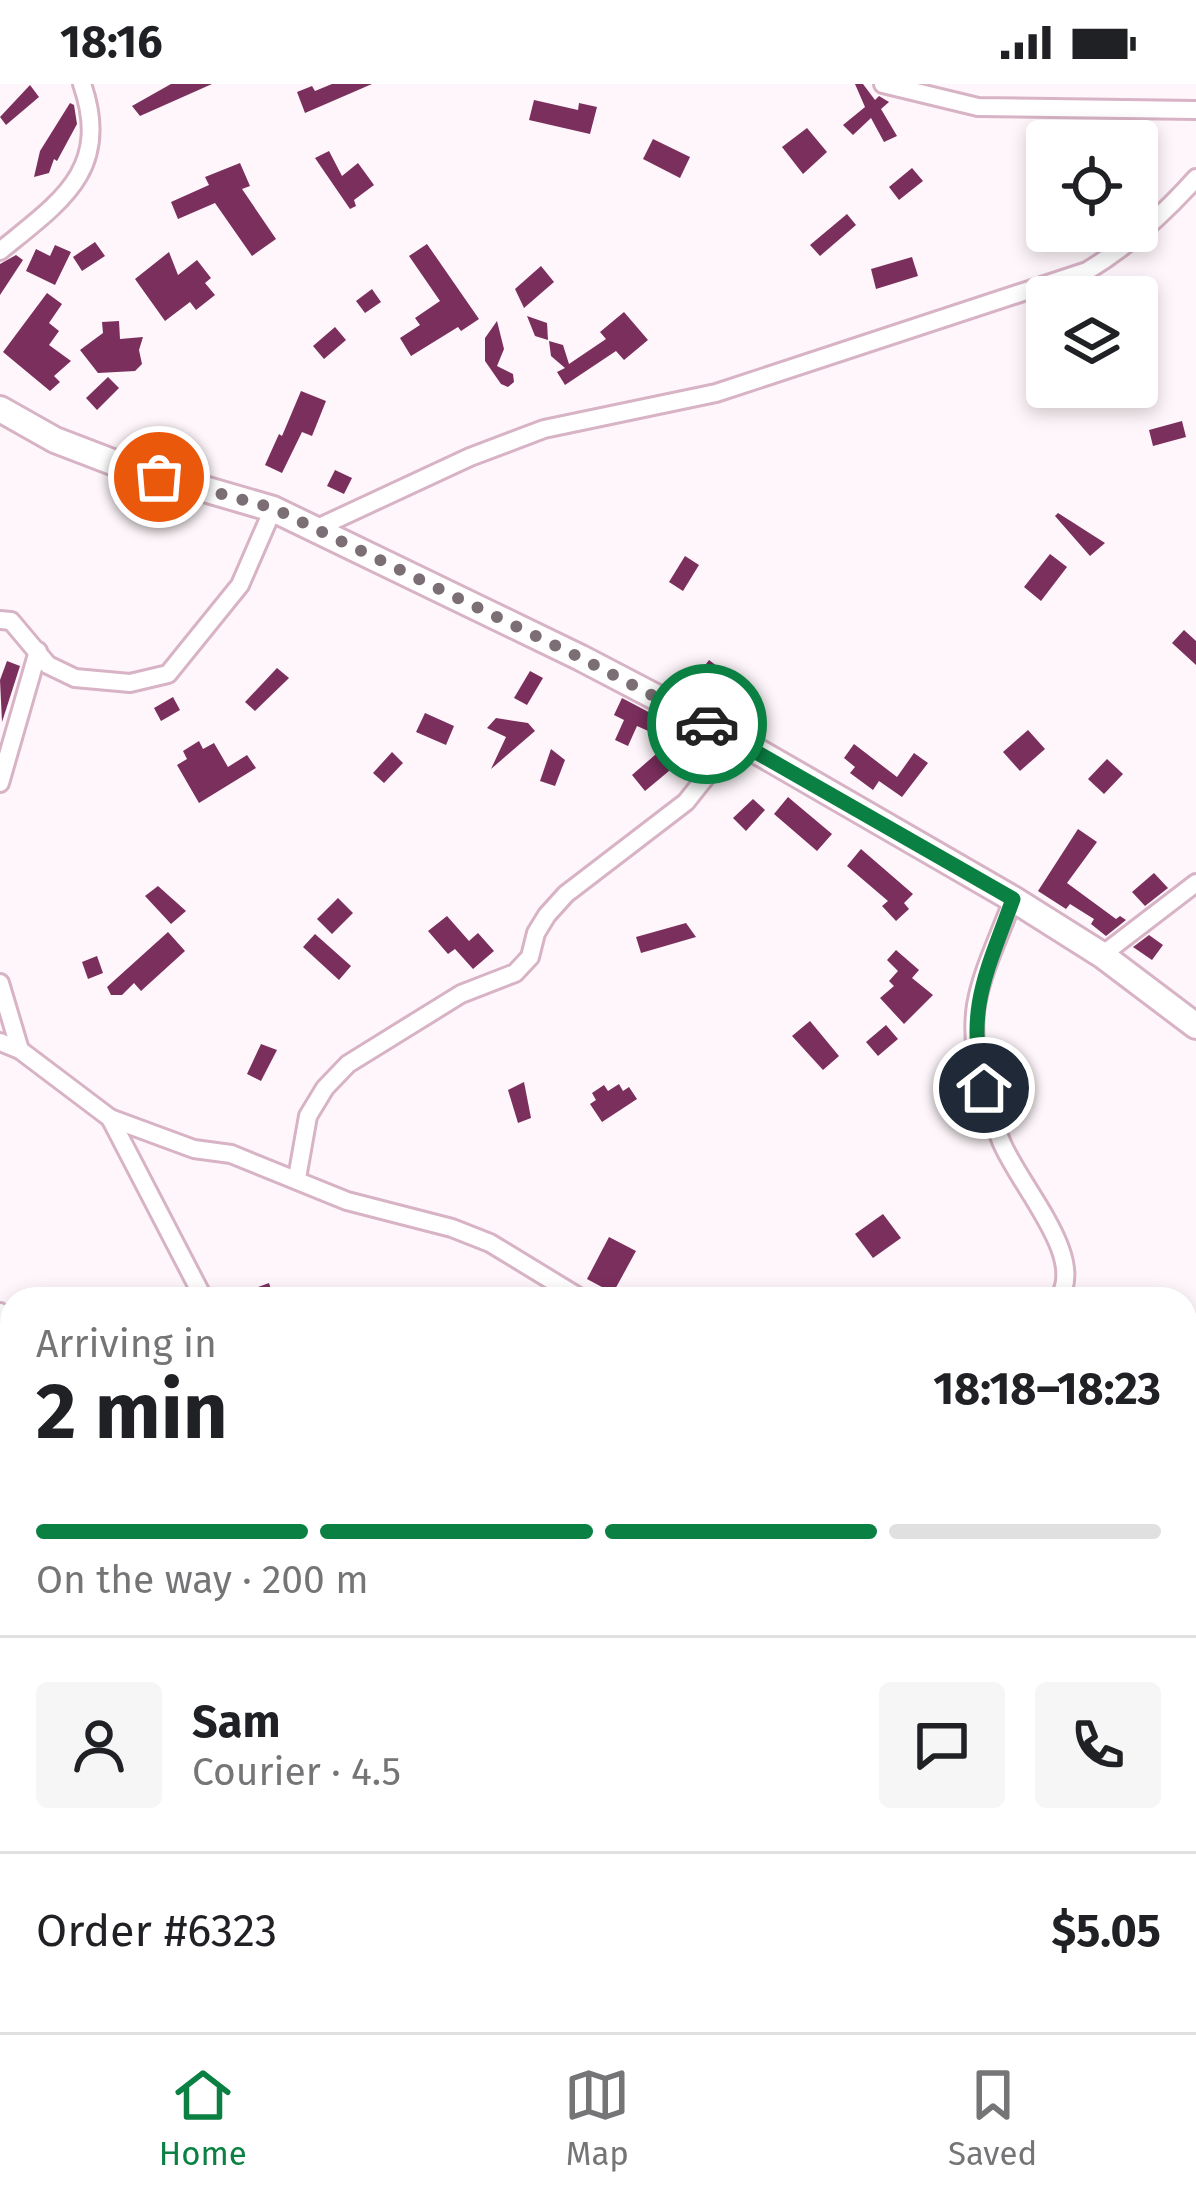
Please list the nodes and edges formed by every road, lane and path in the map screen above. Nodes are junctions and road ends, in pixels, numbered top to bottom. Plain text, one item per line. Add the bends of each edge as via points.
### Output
1 (82, 84) edge
2 (883, 84) edge
3 (1196, 110) edge
4 (1196, 178) edge
5 (0, 251) edge
6 (0, 410) edge
7 (273, 508) junction
8 (312, 530) junction
9 (0, 620) edge
10 (38, 651) junction
11 (736, 740) junction
12 (0, 782) edge
13 (1196, 883) edge
14 (1013, 899) junction
15 (1102, 955) junction
16 (0, 982) edge
17 (1196, 1026) edge
18 (0, 1042) edge
19 (20, 1050) junction
20 (110, 1118) junction
21 (297, 1178) junction
22 (192, 1287) edge
23 (562, 1287) edge
24 (1064, 1287) edge

1 - 5 street via 93,142 80,175
2 - 3 street via 978,107
4 - 8 street via 1125,248 1087,271 716,393 544,429
6 - 7 main road via 115,463
7 - 8 main road
7 - 10 street via 240,585 168,674 130,682 75,678
8 - 11 main road
9 - 10 street
10 - 12 street
11 - 14 main road
11 - 21 street via 686,802 566,894 514,973 461,994 348,1064 308,1116
13 - 15 street
14 - 15 main road
14 - 24 street via 976,1003 974,1046 1002,1144 1064,1250
15 - 17 main road
16 - 19 street
18 - 19 street
19 - 20 street
20 - 21 street
20 - 22 street
21 - 23 street via 346,1201 490,1243

